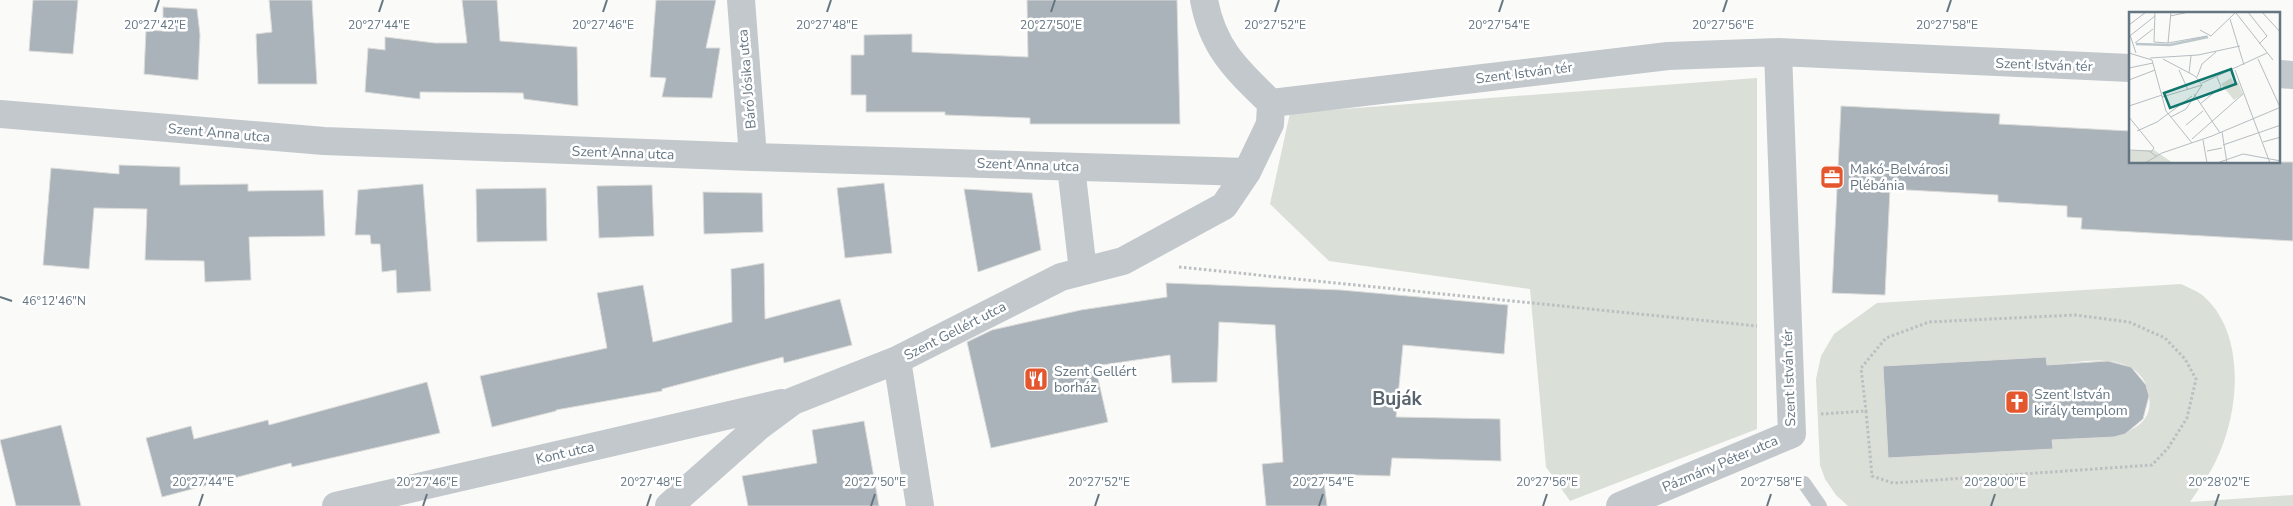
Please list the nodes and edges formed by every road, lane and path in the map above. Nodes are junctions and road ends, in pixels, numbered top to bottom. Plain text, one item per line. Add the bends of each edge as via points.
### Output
1 (741, 0) edge
2 (1204, 0) edge
3 (1778, 52) junction
4 (2129, 68) edge
5 (2280, 74) edge
6 (2293, 75) edge
7 (1271, 103) junction
8 (0, 114) edge
9 (753, 157) junction
10 (1071, 167) junction
11 (1247, 172) junction
12 (1172, 266) dead end
13 (1083, 271) junction
14 (1788, 329) junction
15 (897, 360) junction
16 (793, 401) junction
17 (1866, 411) junction
18 (1791, 425) junction
19 (1804, 483) dead end
20 (336, 506) edge
21 (669, 506) edge
22 (920, 506) edge
23 (1620, 506) edge
24 (1820, 506) edge

1 - 9 street, Báró Jósika utca
2 - 7 street via 1208,21 1225,57
3 - 4 street, Szent István tér
3 - 7 street, Szent István tér via 1668,56
3 - 14 street, Szent István tér
5 - 6 street
7 - 11 street, Szent Gellért utca via 1270,124
8 - 9 street, Szent Anna utca via 324,142
9 - 10 street, Szent Anna utca
10 - 11 street, Szent Anna utca
10 - 13 street
11 - 13 street, Szent Gellért utca via 1224,206 1122,261
12 - 14 path
13 - 15 street, Szent Gellért utca via 1061,277
14 - 18 street, Szent István tér
15 - 16 street, Szent Gellért utca
15 - 22 street
16 - 20 street, Kont utca
16 - 21 street, Szent Gellért utca via 758,427
17 - 17 path via 1872,476 1893,483 2152,465 2168,448 2187,418 2196,379 2185,359 2165,338 2129,322 2075,315 1929,322 1886,338 1861,368
17 - 18 path
18 - 23 street, Pázmány Péter utca
19 - 24 lane

